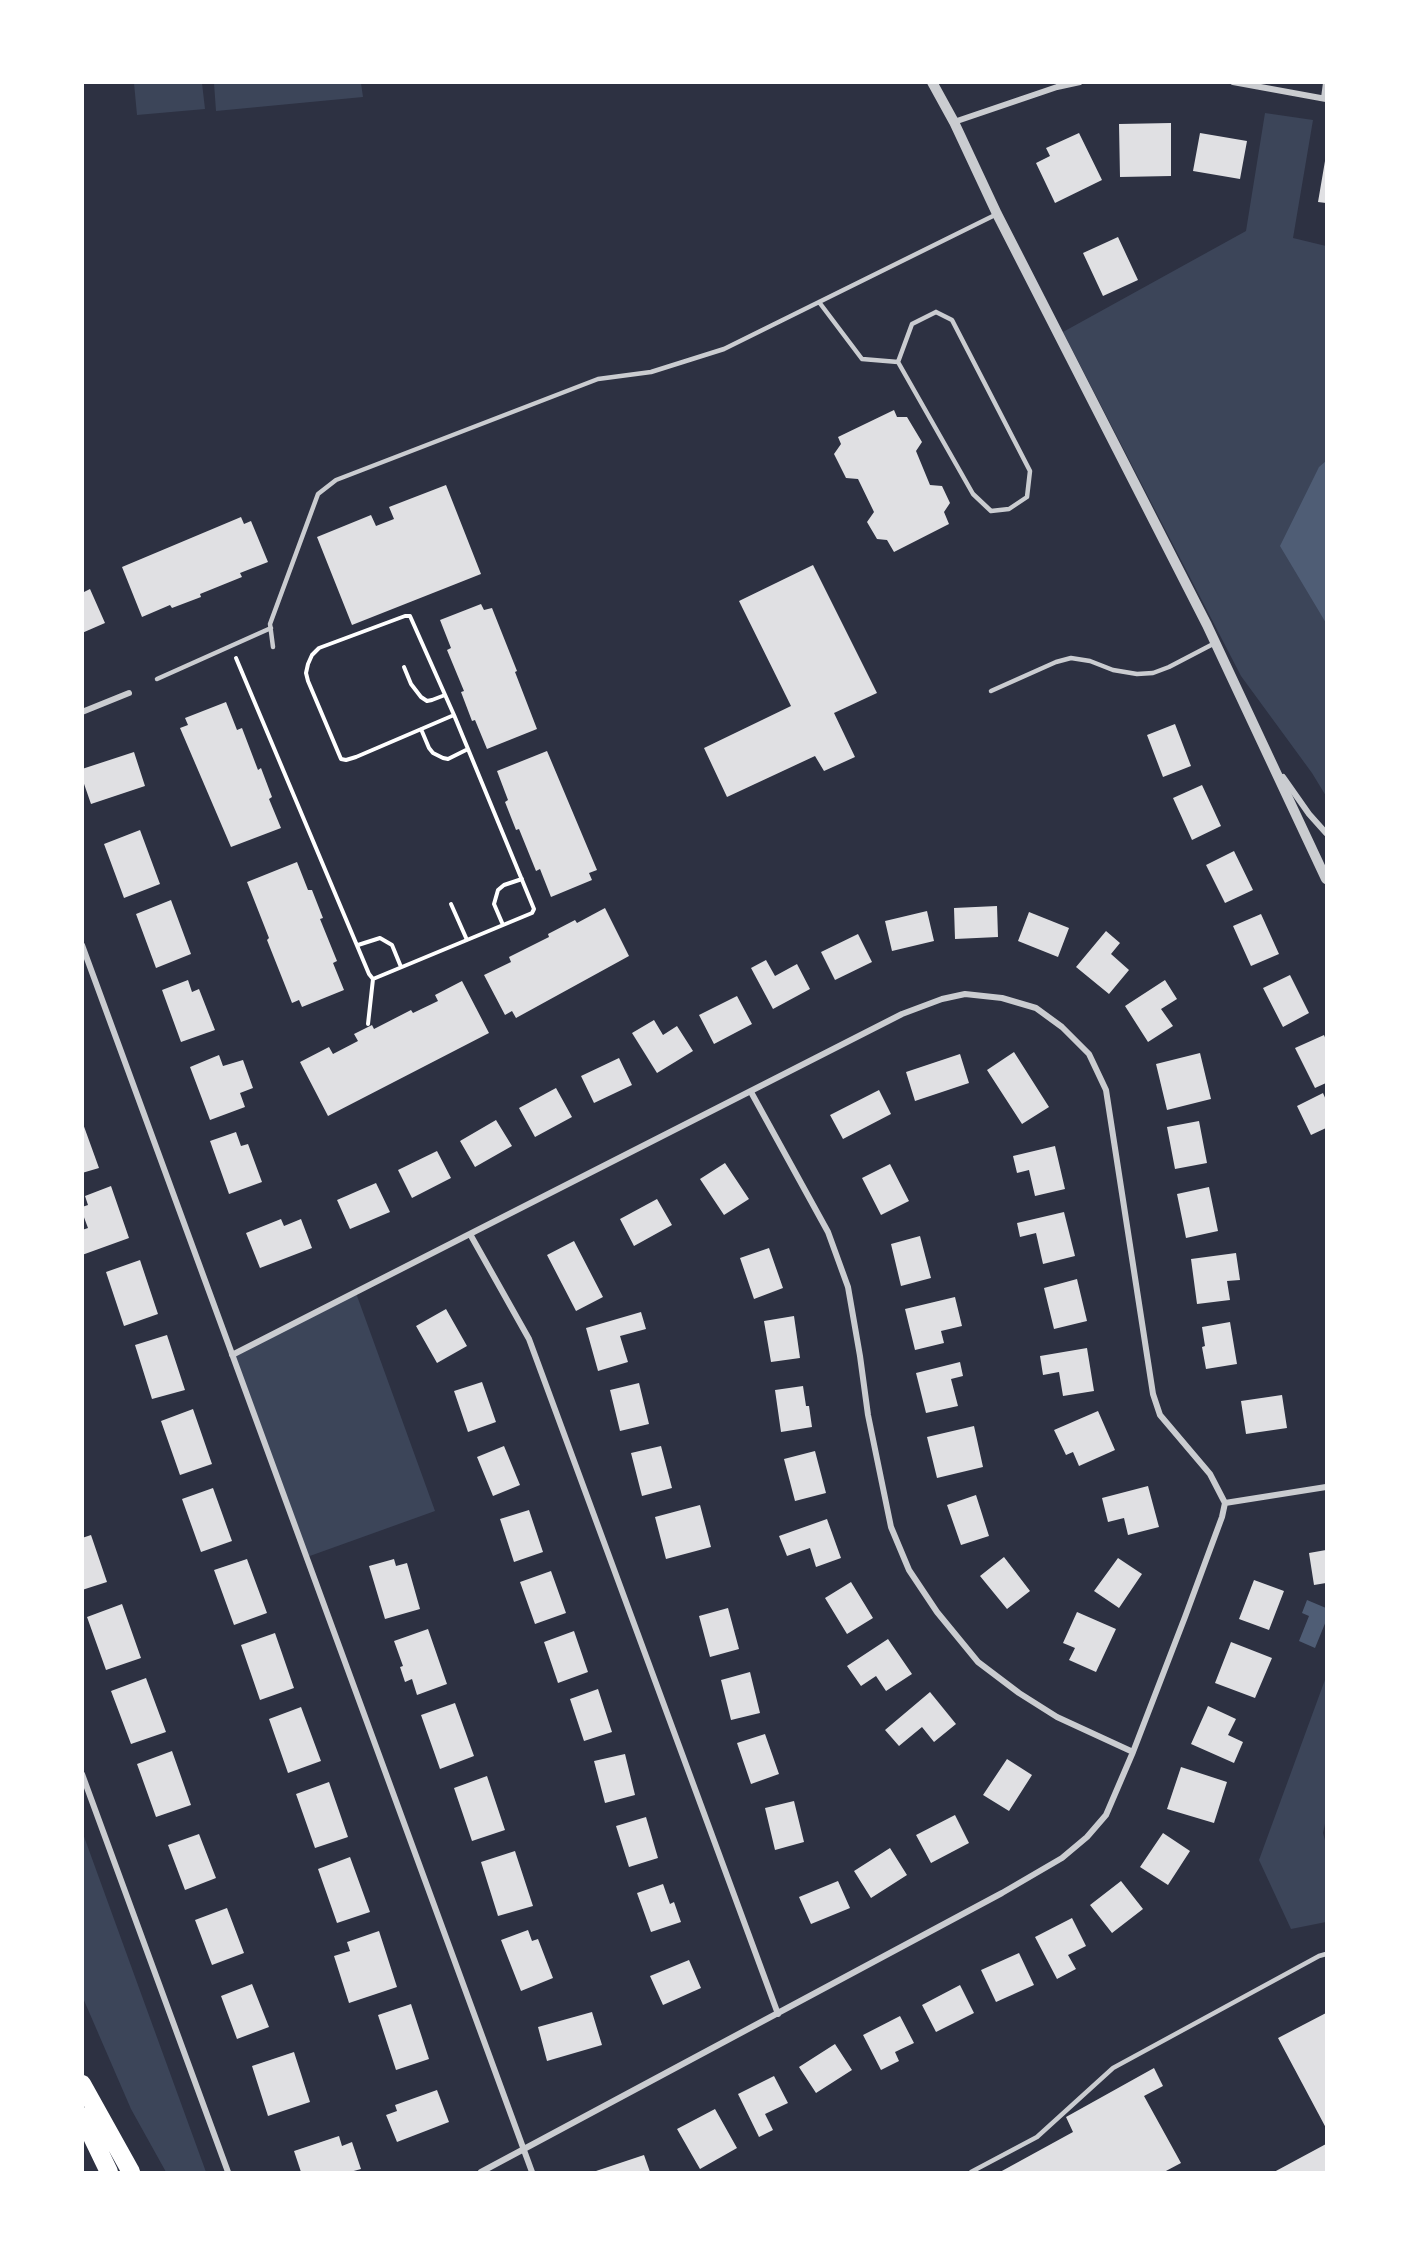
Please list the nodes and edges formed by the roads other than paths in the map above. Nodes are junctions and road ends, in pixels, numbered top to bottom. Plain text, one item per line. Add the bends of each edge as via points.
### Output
1 (932, 82) edge
2 (1080, 82) edge
3 (1233, 82) edge
4 (1326, 82) edge
5 (1325, 98) edge
6 (954, 123) junction
7 (997, 214) junction
8 (819, 302) junction
9 (898, 362) junction
10 (271, 628) junction
11 (1215, 643) junction
12 (273, 647) dead end
13 (157, 679) dead end
14 (991, 691) dead end
15 (129, 693) dead end
16 (82, 712) edge
17 (1266, 754) junction
18 (1326, 834) edge
19 (1326, 879) edge
20 (82, 945) edge
21 (751, 1092) junction
22 (470, 1234) junction
23 (232, 1355) junction
24 (1326, 1487) edge
25 (1225, 1503) junction
26 (1133, 1752) junction
27 (82, 1774) edge
28 (1326, 1954) edge
29 (778, 2014) junction
30 (82, 2084) edge
31 (82, 2116) edge
32 (524, 2150) junction
33 (109, 2172) edge
34 (131, 2172) edge
35 (228, 2172) edge
36 (481, 2172) edge
37 (532, 2172) edge
38 (971, 2172) edge

1 - 6 street
2 - 6 street
3 - 5 street
4 - 5 street
6 - 7 street
7 - 8 lane
7 - 11 street
8 - 9 lane via 862,359
8 - 10 lane via 724,349 651,372 598,379 336,480 318,494
9 - 9 lane via 973,494 992,511 1009,509 1027,496 1030,471 952,320 936,312 912,324
10 - 12 lane
10 - 13 lane
11 - 14 lane via 1153,673 1113,670 1071,658
11 - 17 street
15 - 16 street
17 - 18 street
17 - 19 street
20 - 23 street
21 - 22 street
21 - 25 street via 902,1014 965,994 1002,998 1036,1008 1062,1027 1089,1054 1106,1090 1153,1394 1160,1415 1210,1474
21 - 26 street via 828,1232 848,1287 867,1414 891,1527 909,1570 978,1662 1057,1717
22 - 23 street
22 - 29 street via 529,1339
23 - 32 street
24 - 25 street
25 - 26 street
26 - 29 street via 1106,1815 1062,1858
27 - 35 street
28 - 38 lane via 1113,2068 1037,2137
29 - 32 street
30 - 34 highway
31 - 33 highway
32 - 36 street
32 - 37 street

